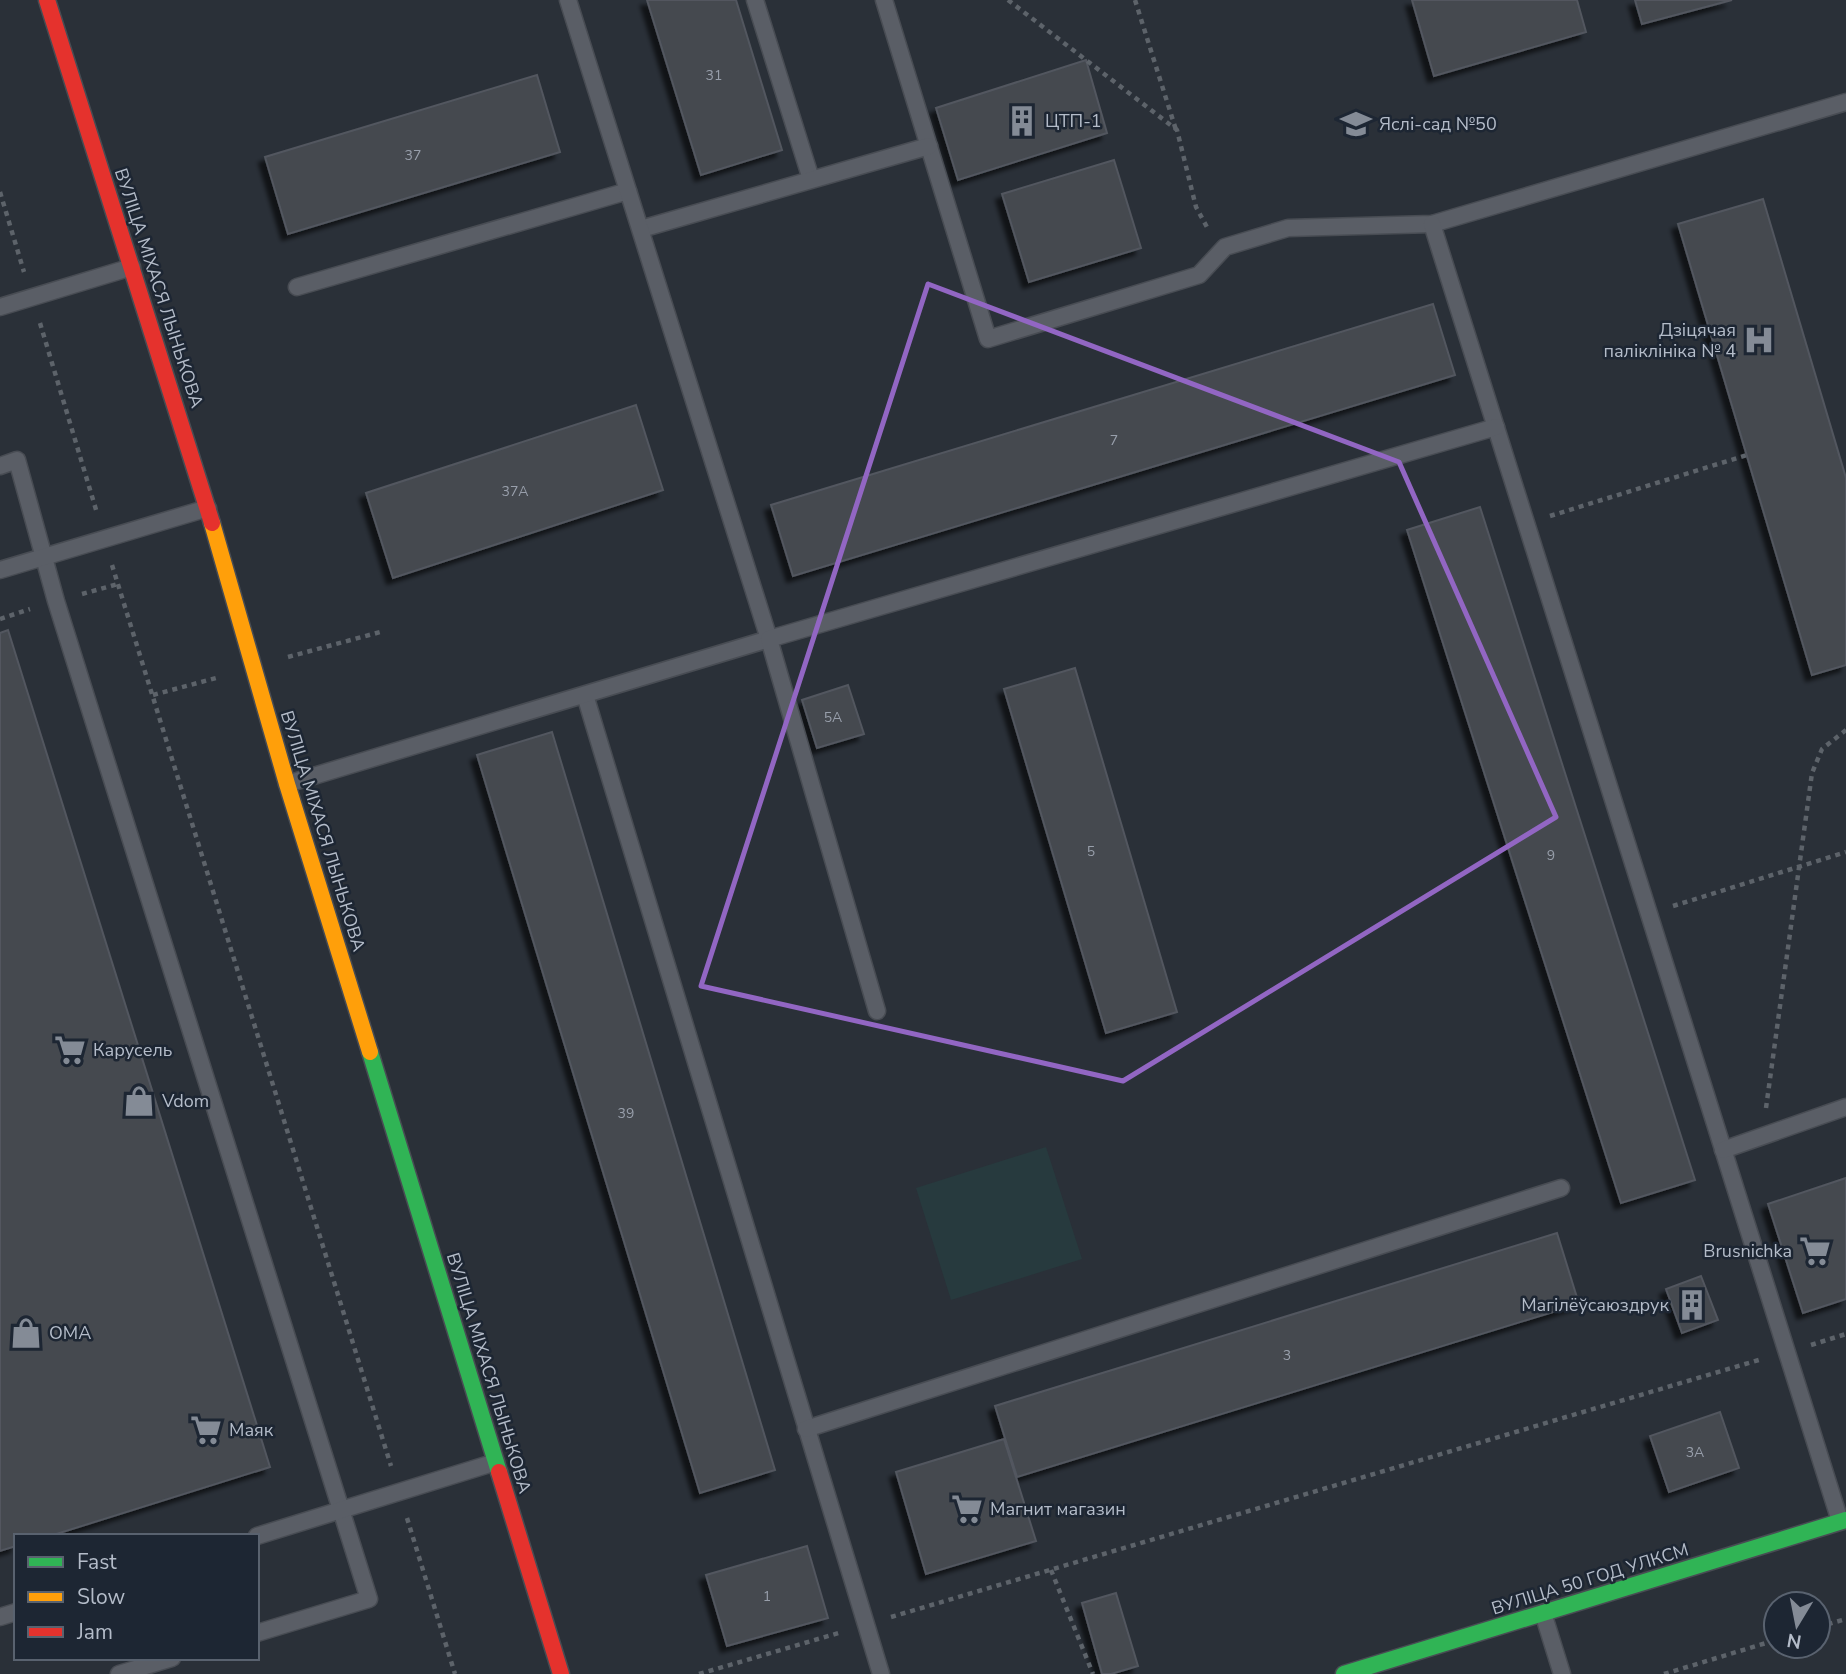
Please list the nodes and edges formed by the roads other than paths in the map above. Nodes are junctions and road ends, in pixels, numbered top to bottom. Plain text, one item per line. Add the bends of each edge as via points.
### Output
1 (47, 0) edge
2 (568, 0) edge
3 (755, 0) edge
4 (884, 0) edge
5 (1846, 102) edge
6 (929, 146) junction
7 (811, 179) junction
8 (628, 191) junction
9 (1432, 224) junction
10 (640, 229) junction
11 (132, 267) junction
12 (297, 286) dead end
13 (0, 307) edge
14 (1496, 428) junction
15 (0, 466) edge
16 (208, 508) junction
17 (44, 556) junction
18 (0, 570) edge
19 (768, 639) junction
20 (585, 695) junction
21 (287, 784) junction
22 (877, 1011) dead end
23 (1846, 1107) edge
24 (1723, 1150) junction
25 (1561, 1188) dead end
26 (806, 1429) junction
27 (496, 1462) junction
28 (341, 1510) junction
29 (1843, 1520) edge
30 (259, 1535) edge
31 (1543, 1613) junction
32 (259, 1632) edge
33 (165, 1660) edge
34 (119, 1674) edge
35 (561, 1674) edge
36 (881, 1674) edge
37 (1344, 1674) edge
38 (1562, 1674) edge

1 - 11 street, ВУЛІЦА МІХАСЯ ЛЫНЬКОВА
2 - 8 lane
3 - 7 lane
4 - 6 lane
5 - 9 lane
6 - 7 lane
6 - 9 lane via 988,339 1199,275 1225,247 1288,228
7 - 10 lane
8 - 10 lane
8 - 12 lane
9 - 14 lane
10 - 19 lane
11 - 13 lane
11 - 16 street, ВУЛІЦА МІХАСЯ ЛЫНЬКОВА
14 - 19 lane
14 - 24 lane
15 - 17 lane via 17,460
16 - 17 lane
16 - 21 street, ВУЛІЦА МІХАСЯ ЛЫНЬКОВА
17 - 18 lane
17 - 28 lane
19 - 20 lane
19 - 22 lane
20 - 21 lane
20 - 26 lane
21 - 27 street, ВУЛІЦА МІХАСЯ ЛЫНЬКОВА
23 - 24 lane
24 - 29 lane
25 - 26 lane
26 - 36 lane
27 - 28 lane
27 - 35 street, ВУЛІЦА МІХАСЯ ЛЫНЬКОВА
28 - 30 lane
28 - 32 lane via 369,1599
29 - 31 street, ВУЛІЦА 50 ГОД УЛКСМ
31 - 37 street, ВУЛІЦА 50 ГОД УЛКСМ
31 - 38 lane
33 - 34 lane

